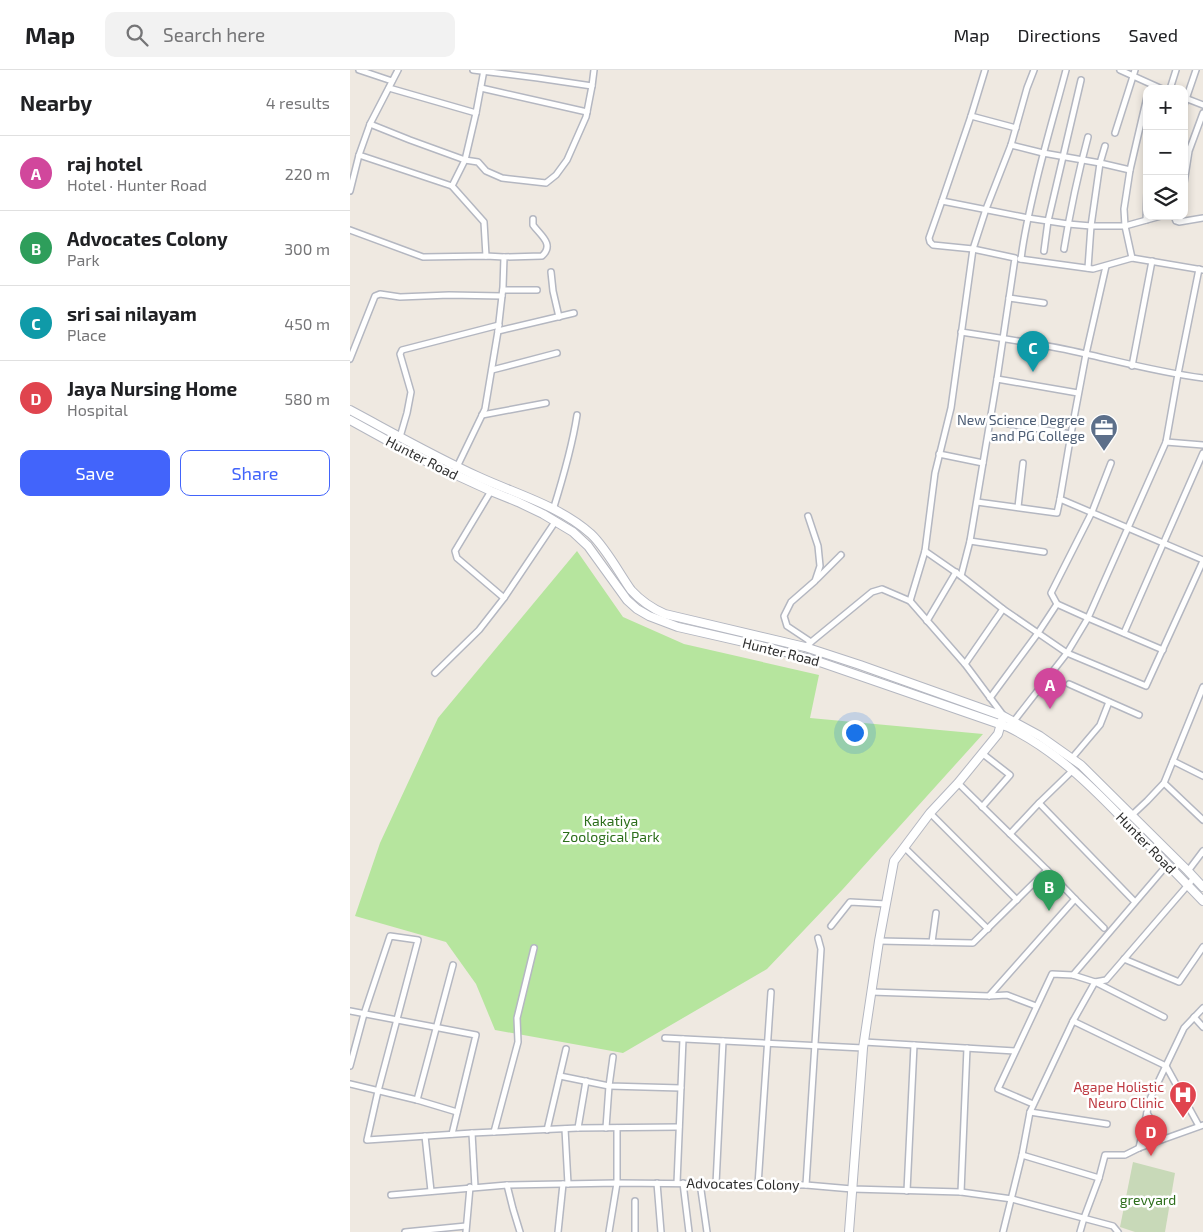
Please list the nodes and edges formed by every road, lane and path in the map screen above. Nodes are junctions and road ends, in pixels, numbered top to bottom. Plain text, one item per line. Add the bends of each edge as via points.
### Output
1 (359, 70) edge
2 (398, 70) edge
3 (473, 70) edge
4 (529, 70) edge
5 (594, 70) edge
6 (985, 70) edge
7 (1034, 70) edge
8 (1066, 70) edge
9 (1120, 70) edge
10 (1176, 70) edge
11 (1196, 70) edge
12 (484, 71) edge
13 (1134, 73) edge
14 (528, 76) junction
15 (1081, 80) dead end
16 (392, 81) junction
17 (1148, 85) edge
18 (1171, 85) edge
19 (592, 86) junction
20 (389, 88) junction
21 (481, 88) junction
22 (1188, 90) edge
23 (1188, 99) edge
24 (1203, 105) edge
25 (587, 112) junction
26 (476, 113) junction
27 (1203, 113) edge
28 (1143, 114) edge
29 (971, 116) junction
30 (370, 124) junction
31 (1016, 128) junction
32 (1115, 133) dead end
33 (1088, 137) dead end
34 (1011, 145) junction
35 (1105, 146) dead end
36 (1043, 153) junction
37 (359, 155) junction
38 (1064, 157) junction
39 (465, 160) junction
40 (1082, 160) junction
41 (1100, 164) junction
42 (1130, 170) junction
43 (1185, 175) edge
44 (452, 186) junction
45 (350, 191) edge
46 (942, 201) junction
47 (986, 209) junction
48 (1028, 218) junction
49 (1203, 218) edge
50 (533, 219) dead end
51 (1146, 220) edge
52 (1176, 220) edge
53 (1048, 222) junction
54 (1068, 224) junction
55 (1091, 226) junction
56 (1125, 226) junction
57 (350, 230) edge
58 (973, 249) junction
59 (1064, 249) dead end
60 (1044, 251) dead end
61 (486, 256) junction
62 (504, 258) junction
63 (1015, 258) junction
64 (1132, 258) junction
65 (1021, 259) junction
66 (1152, 261) junction
67 (1106, 266) junction
68 (1088, 268) junction
69 (1201, 269) edge
70 (551, 272) dead end
71 (537, 290) dead end
72 (502, 293) junction
73 (1009, 298) junction
74 (1044, 303) dead end
75 (574, 313) dead end
76 (559, 317) junction
77 (499, 328) junction
78 (961, 332) junction
79 (1003, 339) junction
80 (557, 353) dead end
81 (1086, 354) junction
82 (350, 360) edge
83 (1132, 366) junction
84 (492, 370) junction
85 (1178, 374) junction
86 (1203, 378) edge
87 (997, 379) junction
88 (1078, 393) junction
89 (546, 403) dead end
90 (350, 410) edge
91 (482, 414) junction
92 (577, 415) dead end
93 (350, 420) edge
94 (990, 421) junction
95 (1070, 434) junction
96 (400, 437) junction
97 (1166, 442) junction
98 (1203, 445) edge
99 (1203, 453) edge
100 (939, 454) junction
101 (983, 463) junction
102 (1023, 463) dead end
103 (1111, 463) dead end
104 (455, 470) junction
105 (491, 491) junction
106 (1060, 499) junction
107 (977, 502) junction
108 (1018, 507) junction
109 (553, 510) junction
110 (1092, 512) junction
111 (808, 516) dead end
112 (555, 522) junction
113 (1129, 528) junction
114 (970, 541) junction
115 (1164, 543) junction
116 (925, 551) junction
117 (1044, 552) dead end
118 (841, 555) dead end
119 (1203, 560) edge
120 (959, 574) junction
121 (814, 581) junction
122 (504, 598) junction
123 (910, 602) junction
124 (1057, 604) junction
125 (1003, 609) junction
126 (1088, 618) junction
127 (927, 621) junction
128 (1038, 633) junction
129 (1124, 633) junction
130 (763, 637) junction
131 (808, 644) junction
132 (762, 646) junction
133 (1163, 650) junction
134 (1067, 653) junction
135 (965, 664) junction
136 (435, 674) dead end
137 (1069, 684) dead end
138 (1203, 688) edge
139 (990, 698) junction
140 (1109, 702) junction
141 (1139, 715) dead end
142 (1003, 716) junction
143 (1014, 721) junction
144 (1001, 725) junction
145 (983, 754) junction
146 (1072, 758) junction
147 (1172, 761) junction
148 (1073, 770) junction
149 (1203, 776) edge
150 (958, 783) junction
151 (1164, 783) junction
152 (1039, 803) junction
153 (982, 807) junction
154 (930, 812) junction
155 (1203, 820) edge
156 (1133, 821) junction
157 (1010, 834) junction
158 (904, 847) junction
159 (1203, 851) edge
160 (1167, 865) junction
161 (1047, 870) junction
162 (1188, 871) junction
163 (1194, 878) junction
164 (1188, 886) junction
165 (1203, 887) edge
166 (1075, 899) junction
167 (1017, 900) junction
168 (1135, 902) junction
169 (1203, 902) edge
170 (886, 904) junction
171 (936, 913) dead end
172 (831, 926) dead end
173 (1104, 928) dead end
174 (988, 929) junction
175 (818, 938) dead end
176 (879, 941) junction
177 (932, 942) junction
178 (1203, 947) edge
179 (534, 948) dead end
180 (1124, 959) junction
181 (453, 966) dead end
182 (1073, 975) junction
183 (1095, 982) junction
184 (771, 992) dead end
185 (871, 992) junction
186 (989, 996) junction
187 (1036, 1006) junction
188 (1203, 1008) edge
189 (350, 1011) edge
190 (364, 1014) junction
191 (1164, 1017) dead end
192 (1194, 1018) junction
193 (1073, 1020) junction
194 (397, 1021) junction
195 (1203, 1027) edge
196 (437, 1028) junction
197 (665, 1038) dead end
198 (683, 1039) junction
199 (723, 1040) junction
200 (767, 1043) junction
201 (816, 1045) junction
202 (864, 1045) junction
203 (914, 1045) junction
204 (967, 1048) junction
205 (566, 1049) dead end
206 (1015, 1051) junction
207 (612, 1057) dead end
208 (350, 1066) edge
209 (1166, 1066) junction
210 (560, 1076) junction
211 (586, 1082) junction
212 (350, 1084) edge
213 (609, 1086) junction
214 (681, 1088) junction
215 (378, 1091) junction
216 (417, 1100) junction
217 (1033, 1104) junction
218 (457, 1112) junction
219 (1030, 1112) junction
220 (1146, 1113) junction
221 (1107, 1124) dead end
222 (1201, 1126) edge
223 (679, 1127) junction
224 (578, 1128) junction
225 (606, 1128) junction
226 (617, 1128) junction
227 (565, 1129) junction
228 (547, 1130) junction
229 (494, 1132) junction
230 (472, 1133) junction
231 (452, 1134) junction
232 (425, 1136) junction
233 (1163, 1139) junction
234 (1139, 1148) junction
235 (1022, 1155) junction
236 (1099, 1178) junction
237 (617, 1183) junction
238 (657, 1183) junction
239 (680, 1183) junction
240 (700, 1183) junction
241 (566, 1184) junction
242 (716, 1184) junction
243 (507, 1185) junction
244 (758, 1185) junction
245 (806, 1185) junction
246 (473, 1187) junction
247 (852, 1189) junction
248 (431, 1191) junction
249 (906, 1191) junction
250 (961, 1192) junction
251 (391, 1194) dead end
252 (1012, 1199) junction
253 (635, 1201) dead end
254 (1084, 1218) junction
255 (466, 1230) edge
256 (405, 1232) edge
257 (520, 1232) edge
258 (558, 1232) edge
259 (609, 1232) edge
260 (635, 1232) edge
261 (661, 1232) edge
262 (689, 1232) edge
263 (707, 1232) edge
264 (849, 1232) edge
265 (1003, 1232) edge
266 (1080, 1232) edge
267 (1118, 1232) edge

1 - 16 street
2 - 16 street
3 - 12 street
4 - 14 street
5 - 19 street
6 - 29 street
7 - 31 street
8 - 36 street
9 - 13 street
10 - 18 street
11 - 22 street
12 - 14 street
12 - 21 street
13 - 17 street
13 - 32 street
14 - 19 street
15 - 38 street
16 - 20 street
19 - 25 street
20 - 26 street
20 - 30 street
21 - 25 street
21 - 26 street
23 - 24 street
25 - 39 street via 567,160 556,176 546,183 502,178 486,171 478,162
26 - 39 street
27 - 43 street via 1189,151
28 - 42 street
29 - 31 street
29 - 46 street
30 - 37 street
30 - 39 street
31 - 34 street
33 - 40 street
34 - 36 street
34 - 47 street
35 - 41 street
36 - 38 street
36 - 48 street
37 - 44 street
37 - 45 street
38 - 40 street
38 - 53 street
39 - 44 street
40 - 41 street
40 - 54 street
41 - 42 street
41 - 55 street
42 - 56 street via 1124,209
44 - 61 street via 484,222
46 - 47 street
46 - 58 street via 930,242 932,245
47 - 48 street
47 - 58 street
48 - 53 street
48 - 65 street
49 - 52 street
50 - 62 street via 533,225 547,245 546,252 542,256
51 - 56 street
53 - 54 street
53 - 60 street
54 - 55 street
54 - 59 street
55 - 56 street
55 - 68 street
56 - 64 street
57 - 61 street via 423,257
58 - 63 street
58 - 78 street
61 - 62 street
62 - 72 street
63 - 65 street
63 - 73 street
64 - 66 street
64 - 67 street
65 - 68 street
66 - 69 street
66 - 83 street
67 - 68 street
67 - 81 street
69 - 85 street
70 - 76 street
71 - 72 street
72 - 77 street
72 - 82 street via 400,297 377,294
73 - 74 street
73 - 79 street
75 - 76 street
76 - 77 street
77 - 84 street
77 - 96 street via 402,350 400,354 411,392
78 - 79 street
78 - 100 street via 951,408
79 - 81 street
79 - 87 street
80 - 84 street
81 - 83 street
81 - 88 street
83 - 85 street
84 - 91 street
85 - 86 street
85 - 97 street
87 - 88 street
87 - 94 street
88 - 95 street
89 - 91 street
90 - 96 main road, Hunter Road
91 - 104 street
92 - 109 street via 572,445
93 - 104 main road, Hunter Road via 419,458
94 - 95 street
94 - 101 street
95 - 106 street
96 - 104 main road, Hunter Road
97 - 98 street
97 - 113 street
99 - 115 street
100 - 101 street
100 - 116 street
101 - 107 street
102 - 108 street
103 - 110 street
104 - 105 main road, Hunter Road
104 - 109 main road, Hunter Road
105 - 112 main road, Hunter Road
105 - 122 street via 455,551 457,558
106 - 108 street via 1057,512
106 - 110 street
107 - 108 street
107 - 114 street
109 - 130 main road, Hunter Road via 583,528 598,542 631,590 645,604 664,614
110 - 113 street
110 - 124 street via 1051,593
111 - 121 street via 818,546 820,566
112 - 122 street
112 - 132 main road, Hunter Road via 588,546 627,600 648,616 678,627
113 - 115 street
113 - 126 street
114 - 117 street
114 - 120 street
115 - 119 street
115 - 129 street
116 - 120 street
116 - 123 street
118 - 121 street
119 - 133 street
120 - 125 street
120 - 127 street
121 - 131 street via 791,602 784,616 788,626
122 - 136 street via 479,630
123 - 127 street
123 - 131 street via 882,589 872,592
124 - 126 street
124 - 128 street
125 - 128 street
125 - 135 street
126 - 129 street
126 - 134 street
127 - 135 street
128 - 134 street
128 - 139 street
129 - 133 street
130 - 131 main road, Hunter Road
130 - 132 main road
131 - 142 main road, Hunter Road
132 - 144 main road, Hunter Road via 814,660
133 - 134 street via 1146,686
134 - 143 street
135 - 139 street
137 - 140 street
138 - 147 street
139 - 142 street
140 - 141 street
140 - 146 street via 1100,725
142 - 143 main road, Hunter Road
142 - 144 main road
143 - 146 main road, Hunter Road
144 - 145 main road
144 - 148 main road, Hunter Road via 1043,748
145 - 150 main road
145 - 153 street via 1010,775
146 - 156 main road, Hunter Road
147 - 149 street
147 - 151 street
148 - 152 street
148 - 156 main road, Hunter Road
150 - 153 street
150 - 154 main road
151 - 155 street
151 - 156 street
152 - 157 street
152 - 168 street
153 - 157 street
154 - 158 main road
154 - 167 street
156 - 160 main road, Hunter Road
156 - 162 main road, Hunter Road
157 - 161 street
158 - 170 main road via 894,861
158 - 174 street
159 - 162 street
160 - 164 main road, Hunter Road
160 - 168 street
161 - 166 street
161 - 167 street
162 - 163 main road, Hunter Road
163 - 164 street
163 - 165 main road, Hunter Road
164 - 169 main road, Hunter Road
164 - 180 street
166 - 173 street
166 - 186 street
167 - 174 street
168 - 182 street
170 - 172 street via 850,902
170 - 176 main road
171 - 177 street
174 - 177 street via 973,943
175 - 201 street via 821,949
176 - 177 street
176 - 185 main road
178 - 180 street via 1179,982
179 - 229 street via 517,1018 518,1042
180 - 183 street via 1106,980
181 - 196 street
182 - 183 street
182 - 187 street via 1052,974
183 - 191 street
183 - 193 street
184 - 200 street
185 - 186 street
185 - 202 main road
186 - 187 street via 1007,995
187 - 206 street
188 - 192 street
189 - 190 street
190 - 194 street
190 - 194 street via 390,936 418,940
190 - 208 street
192 - 195 street
192 - 209 street via 1184,1028
193 - 209 street
193 - 217 street
194 - 196 street
194 - 215 street
196 - 216 street
196 - 218 street via 476,1035
197 - 198 street
198 - 199 street
198 - 214 street
199 - 200 street
199 - 242 street
200 - 201 street
200 - 244 street
201 - 202 street
201 - 245 street
202 - 203 street
202 - 247 main road
203 - 204 street
203 - 249 street
204 - 206 street
204 - 250 street
205 - 210 street
206 - 217 street via 998,1089
207 - 213 street
209 - 220 street
209 - 222 street
210 - 211 street
210 - 228 street
211 - 213 street
211 - 224 street
212 - 215 street
213 - 214 street
213 - 225 street
214 - 223 street
215 - 216 street
215 - 232 street via 367,1140
216 - 218 street
217 - 219 street
218 - 231 street
219 - 221 street
219 - 235 street
220 - 233 street
220 - 234 street
222 - 233 street
223 - 226 street
223 - 239 street
224 - 225 street
224 - 227 street
225 - 226 street
226 - 237 street
227 - 228 street
227 - 241 street
228 - 229 street
229 - 230 street
230 - 231 street
230 - 246 street
231 - 232 street
232 - 248 street
233 - 234 street
234 - 236 street via 1125,1155 1105,1155
235 - 236 street
235 - 252 street
236 - 254 street
237 - 238 street, Advocates Colony
237 - 241 street, Advocates Colony
237 - 259 street
238 - 239 street, Advocates Colony
238 - 261 street
239 - 240 street, Advocates Colony
239 - 262 street
240 - 242 street, Advocates Colony
240 - 263 street
241 - 243 street, Advocates Colony
241 - 258 street
242 - 244 street, Advocates Colony
243 - 246 street, Advocates Colony
243 - 257 street
244 - 245 street, Advocates Colony
245 - 247 street, Advocates Colony
246 - 248 street, Advocates Colony
246 - 255 street
247 - 249 street, Advocates Colony
247 - 264 main road
248 - 251 street, Advocates Colony
249 - 250 street, Advocates Colony
250 - 252 street, Advocates Colony
252 - 254 street, Advocates Colony
252 - 265 street
253 - 260 street
254 - 266 street
254 - 267 street, Advocates Colony via 1113,1226
255 - 256 street

